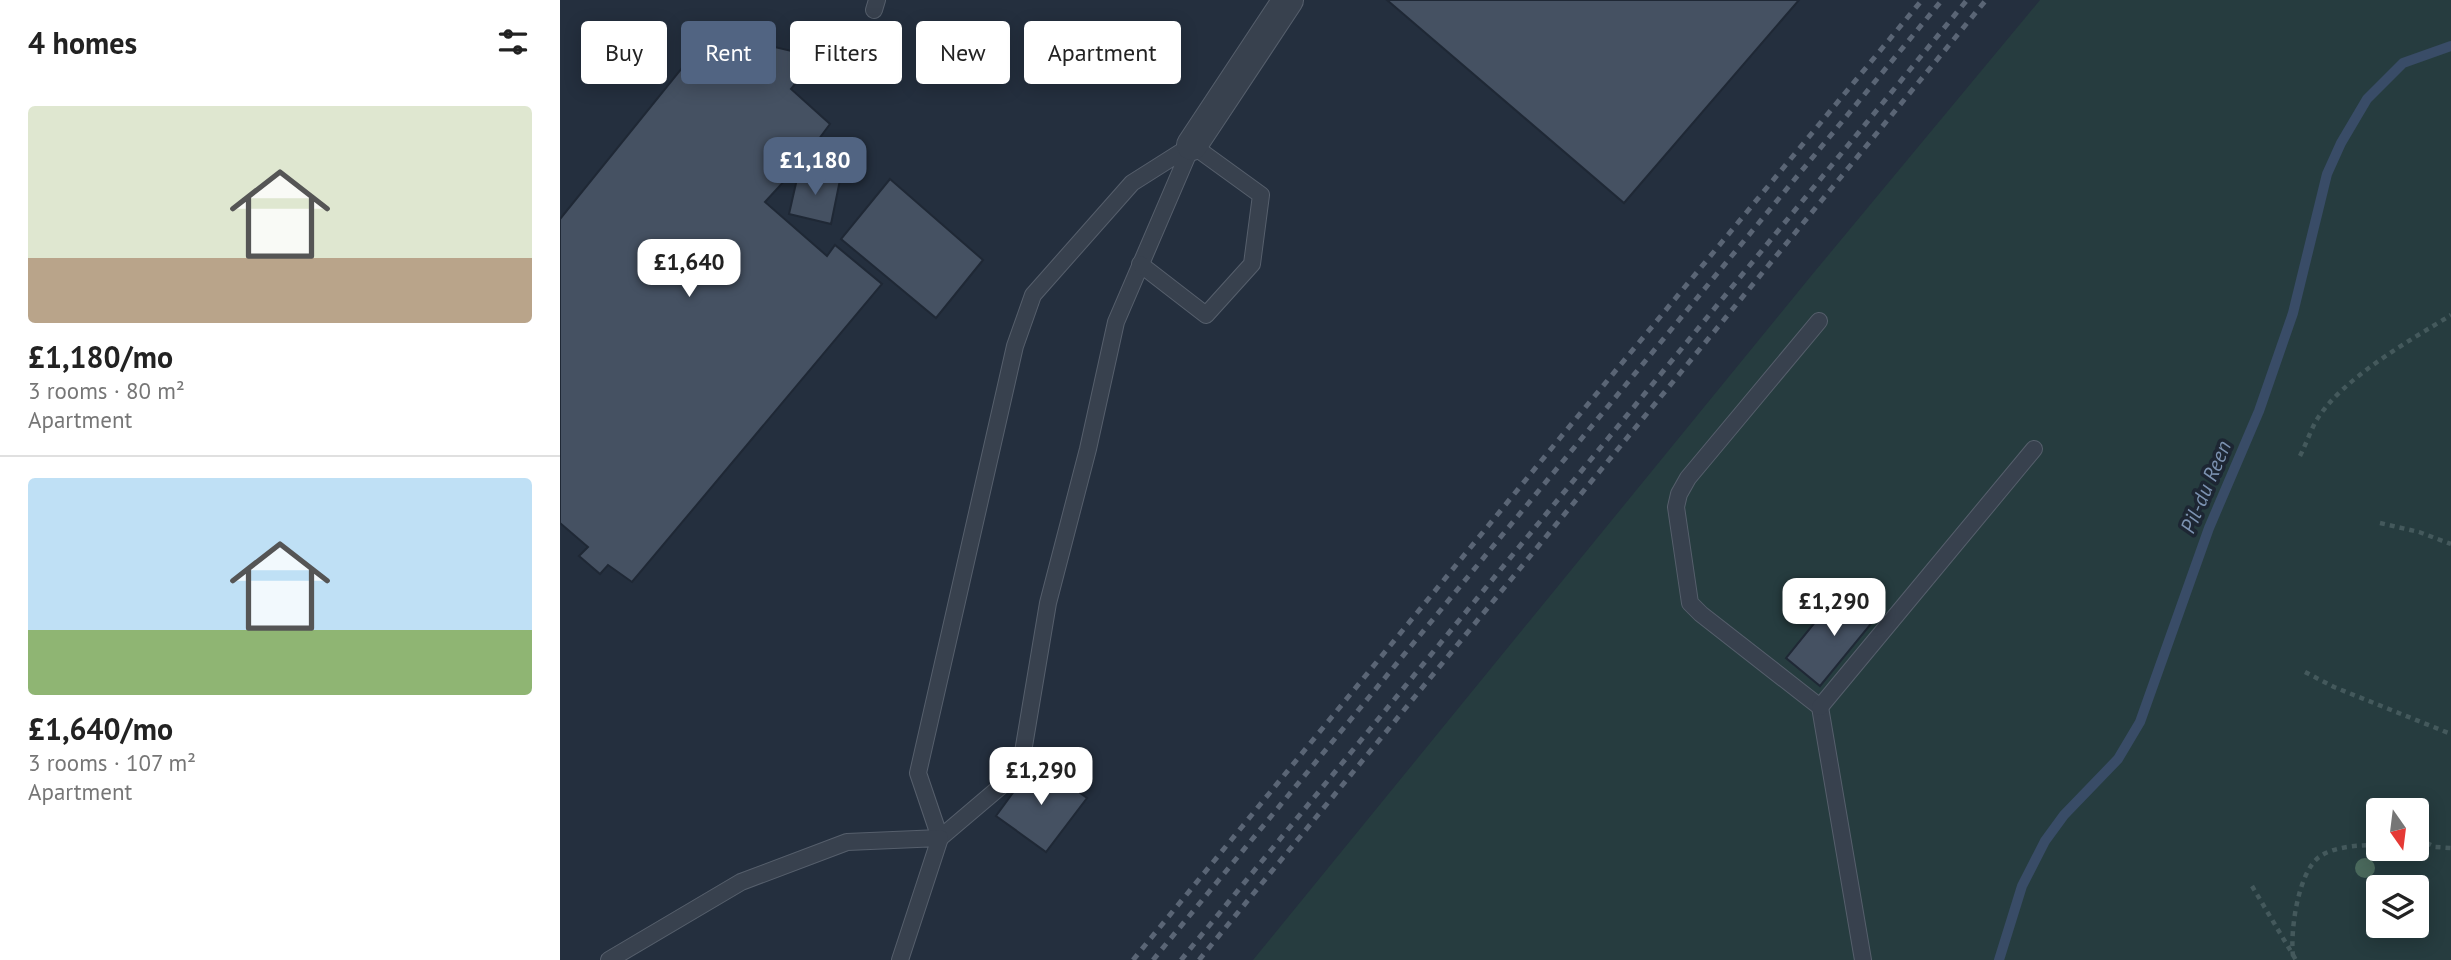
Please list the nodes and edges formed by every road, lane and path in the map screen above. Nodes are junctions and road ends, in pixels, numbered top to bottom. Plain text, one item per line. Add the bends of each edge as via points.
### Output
1 (1288, 0) edge
2 (1192, 145) junction
3 (1140, 264) junction
4 (2451, 315) edge
5 (1819, 321) dead end
6 (2034, 449) dead end
7 (2300, 456) dead end
8 (2380, 523) dead end
9 (2451, 544) edge
10 (2305, 672) dead end
11 (1820, 707) junction
12 (2451, 734) edge
13 (940, 838) junction
14 (2429, 844) edge
15 (2366, 845) edge
16 (2451, 848) edge
17 (2252, 886) dead end
18 (2295, 958) edge
19 (609, 960) edge
20 (900, 960) edge
21 (1863, 960) edge

1 - 2 street
2 - 3 lane
2 - 3 lane via 1261,195 1252,264 1206,315
2 - 13 lane via 1132,183 1033,295 1015,346 918,773
3 - 13 lane via 1116,322 1048,603 1020,770
4 - 7 path via 2337,395 2317,420
5 - 11 lane via 1688,478 1676,507 1690,603
6 - 11 lane
8 - 9 path
10 - 12 path
11 - 21 lane
13 - 19 lane via 847,842 741,882
13 - 20 lane
14 - 16 path
15 - 18 path via 2321,855 2312,864 2298,896 2291,942
17 - 18 path

